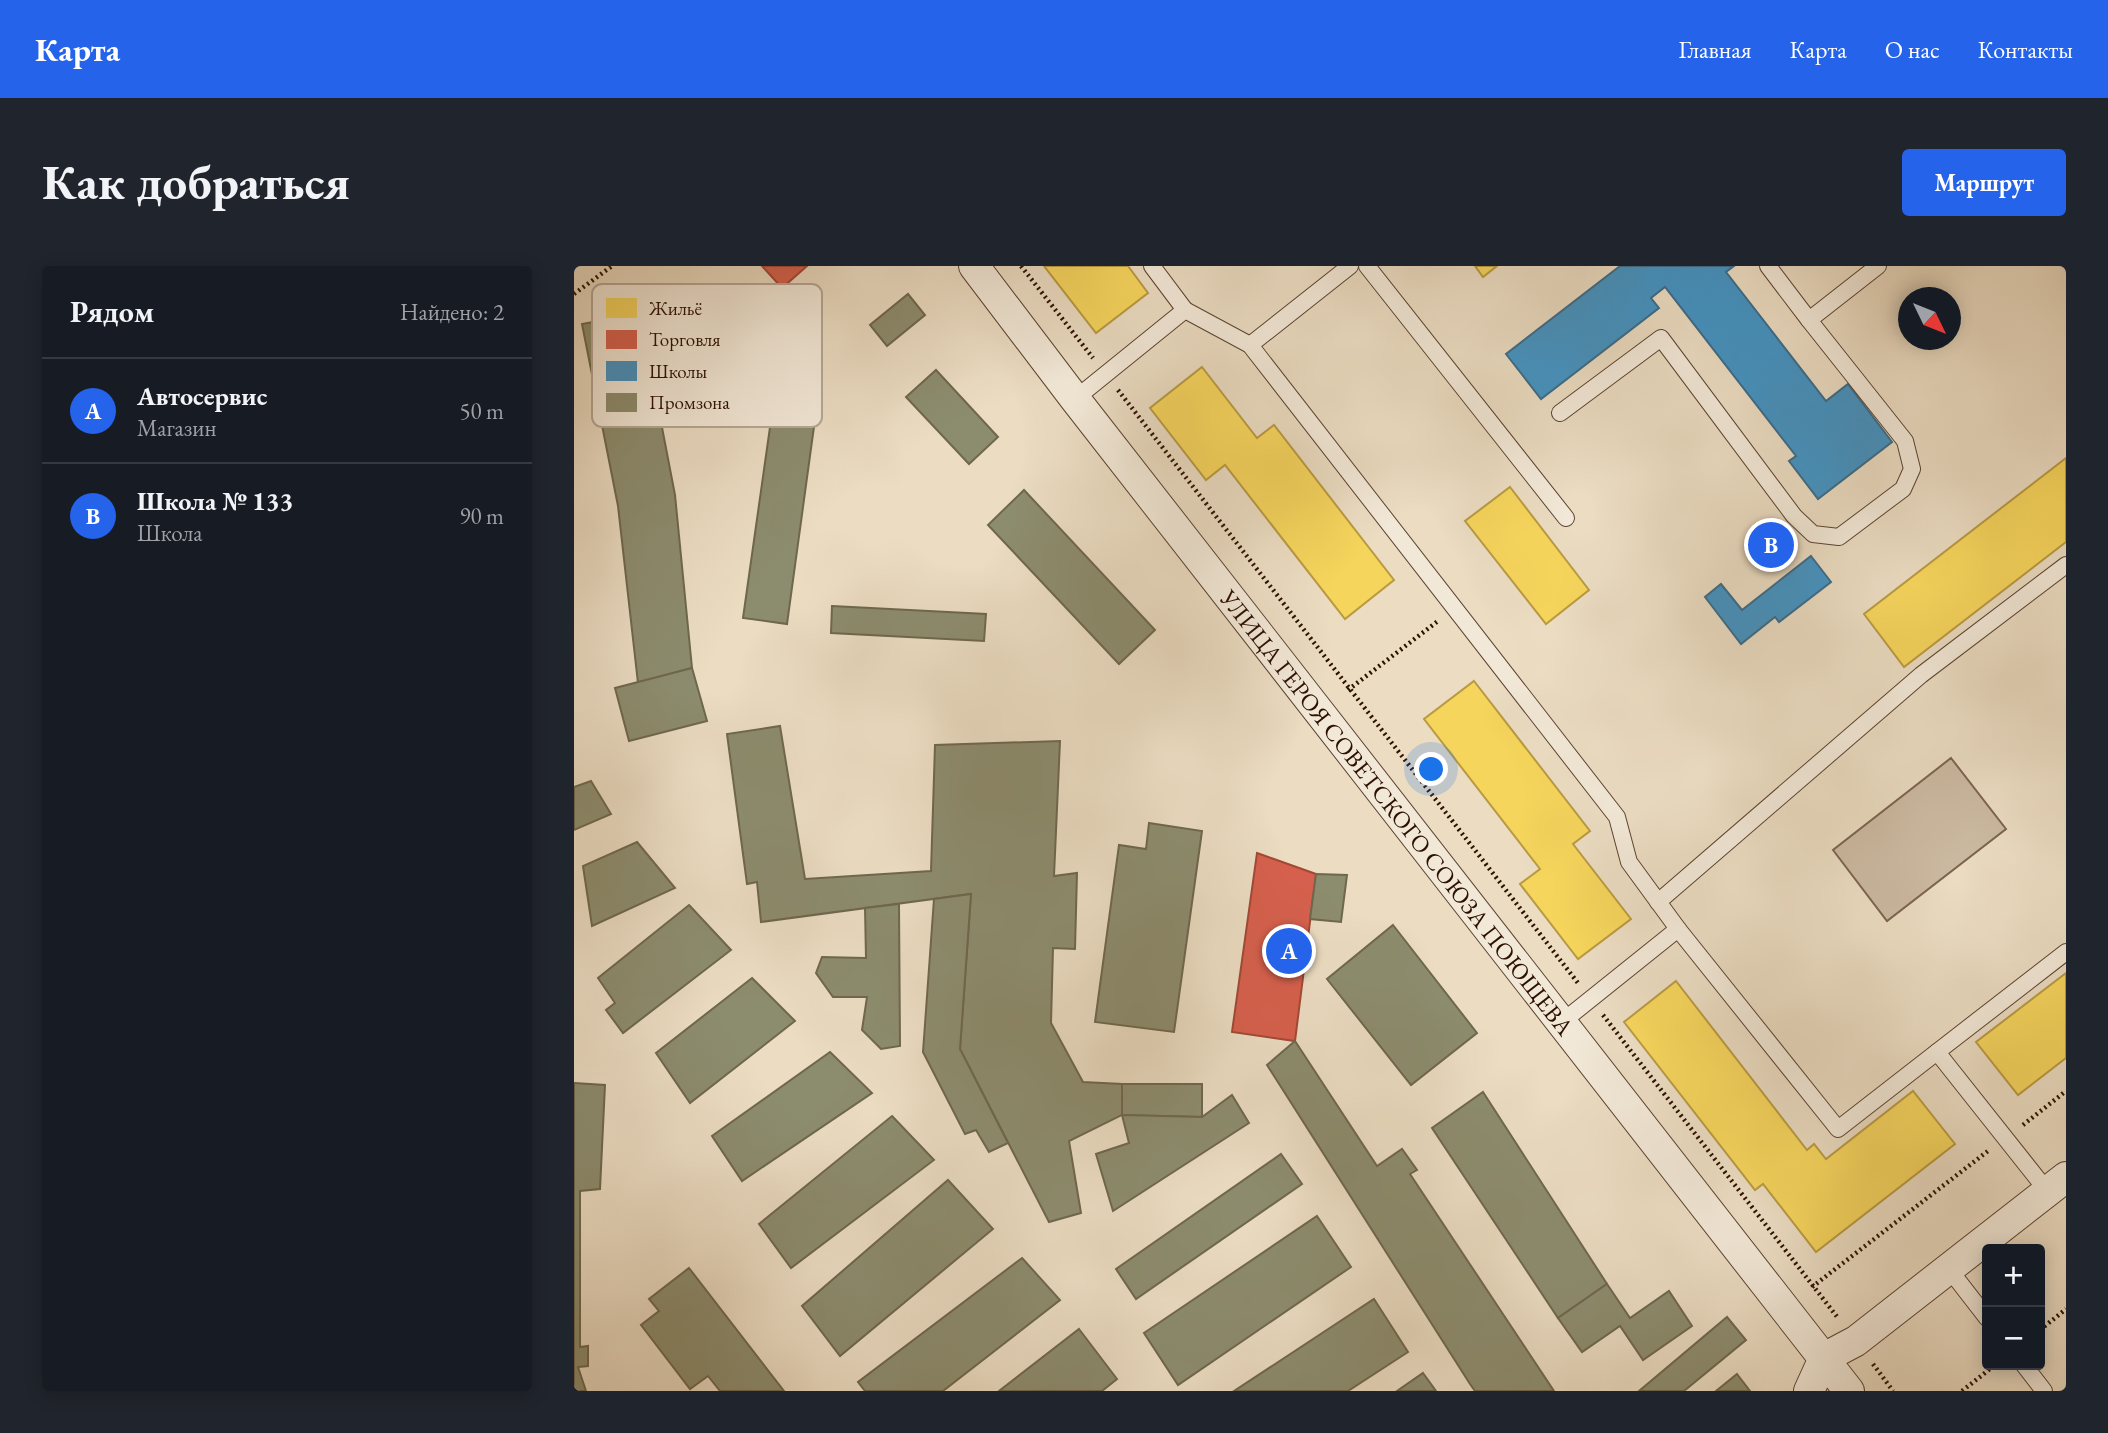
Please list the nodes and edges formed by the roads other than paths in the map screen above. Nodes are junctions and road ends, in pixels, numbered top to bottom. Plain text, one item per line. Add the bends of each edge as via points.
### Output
1 (974, 266) edge
2 (1152, 266) edge
3 (1350, 266) edge
4 (1367, 266) edge
5 (1768, 266) edge
6 (1878, 266) edge
7 (1185, 310) junction
8 (1809, 320) junction
9 (1250, 345) junction
10 (1075, 399) junction
11 (1560, 413) dead end
12 (1566, 518) dead end
13 (2066, 565) edge
14 (1658, 902) junction
15 (1678, 929) junction
16 (2066, 952) edge
17 (1562, 1022) junction
18 (1937, 1052) junction
19 (2057, 1184) edge
20 (1949, 1269) junction
21 (1982, 1312) edge
22 (1824, 1358) junction
23 (2028, 1370) edge
24 (1809, 1391) edge
25 (1849, 1391) edge
26 (2044, 1391) edge

1 - 10 street, УЛИЦА ГЕРОЯ СОВЕТСКОГО СОЮЗА ПОЮЩЕВА
2 - 7 lane
3 - 9 lane
4 - 12 lane
5 - 8 lane
6 - 8 lane
7 - 9 lane
7 - 10 lane
8 - 11 lane via 1905,441 1912,469 1903,489 1839,537 1813,534 1794,516 1661,338
9 - 14 lane via 1617,817 1629,862
10 - 17 street, УЛИЦА ГЕРОЯ СОВЕТСКОГО СОЮЗА ПОЮЩЕВА
13 - 14 lane via 1922,675
14 - 15 lane
15 - 17 lane
15 - 18 lane via 1838,1129
16 - 18 lane
17 - 22 street, УЛИЦА ГЕРОЯ СОВЕТСКОГО СОЮЗА ПОЮЩЕВА
18 - 19 lane via 2005,1139
19 - 20 street
20 - 21 lane
20 - 22 street via 1856,1341
22 - 24 street
22 - 25 street, УЛИЦА ГЕРОЯ СОВЕТСКОГО СОЮЗА ПОЮЩЕВА
23 - 26 lane

